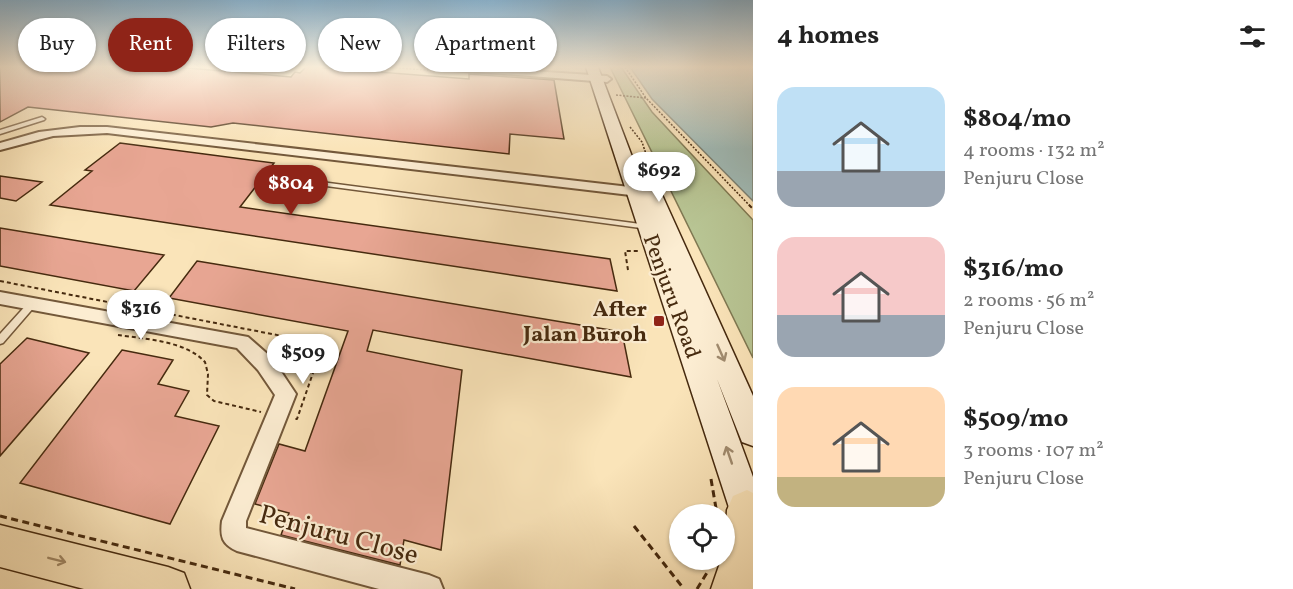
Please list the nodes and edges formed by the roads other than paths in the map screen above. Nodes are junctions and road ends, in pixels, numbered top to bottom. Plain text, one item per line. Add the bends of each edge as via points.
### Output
1 (608, 94) edge
2 (42, 119) dead end
3 (0, 132) edge
4 (0, 147) edge
5 (282, 179) dead end
6 (644, 192) junction
7 (650, 236) junction
8 (0, 298) edge
9 (32, 304) junction
10 (0, 340) edge
11 (753, 431) edge
12 (750, 518) edge
13 (0, 546) edge
14 (722, 577) edge
15 (168, 589) edge
16 (429, 589) edge

1 - 6 main road, Penjuru Road
2 - 3 lane
4 - 6 street via 43,133 107,130
5 - 7 lane
6 - 7 main road, Penjuru Road
7 -> 11 main road, Penjuru Road
12 -> 7 main road, Penjuru Road
8 - 9 street, Penjuru Close
9 - 10 lane
9 - 16 street, Penjuru Close via 242,342 265,364 285,392 234,521 233,534
12 - 14 highway via 742,563
13 -> 15 highway

